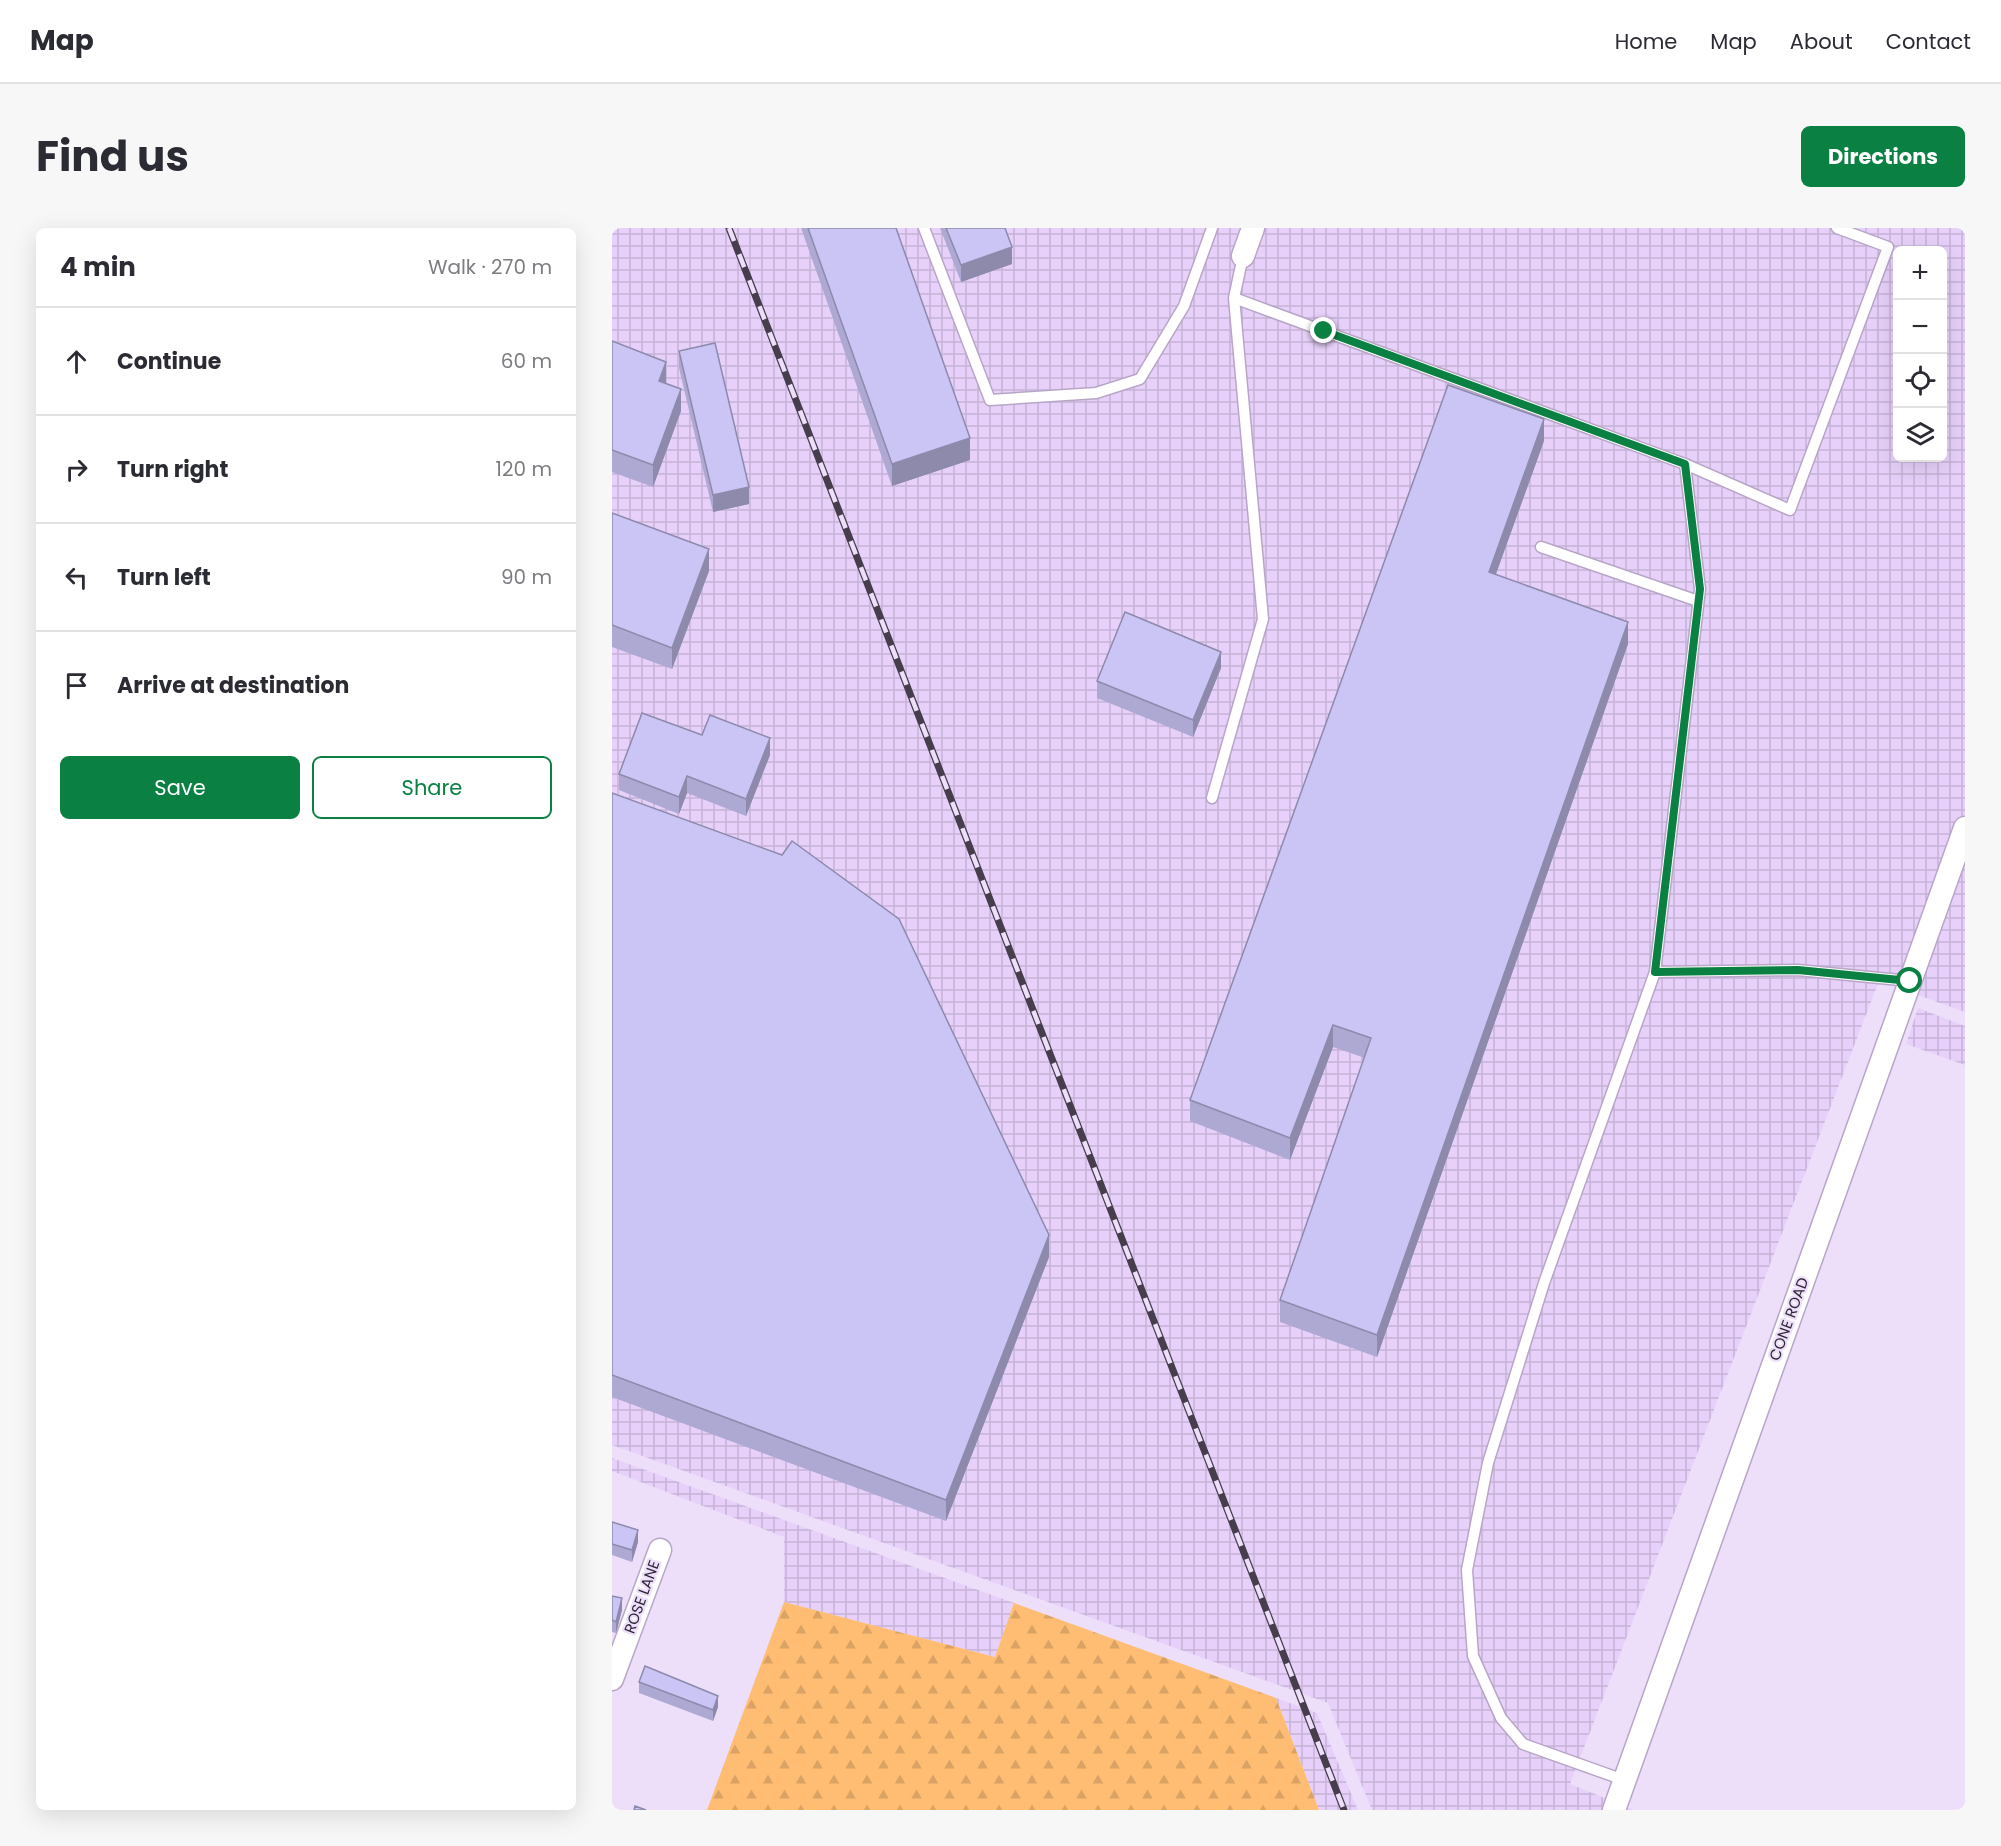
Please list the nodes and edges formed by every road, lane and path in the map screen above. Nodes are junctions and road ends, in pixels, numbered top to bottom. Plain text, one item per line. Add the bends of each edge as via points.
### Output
1 (924, 228) edge
2 (1212, 228) edge
3 (1253, 228) edge
4 (1837, 228) edge
5 (1244, 256) joint
6 (1234, 298) junction
7 (1685, 464) junction
8 (1541, 547) dead end
9 (1698, 601) junction
10 (1212, 798) dead end
11 (1965, 828) edge
12 (1655, 972) junction
13 (1910, 981) junction
14 (660, 1550) dead end
15 (612, 1679) edge
16 (1624, 1780) junction
17 (1614, 1810) edge

1 - 2 lane via 990,400 1096,393 1140,379 1184,306
3 - 5 street
4 - 7 lane via 1887,247 1790,510
5 - 6 lane
6 - 7 lane
6 - 10 lane via 1263,619
7 - 9 lane via 1700,589
8 - 9 lane
9 - 12 lane
11 - 13 street, CONE ROAD
12 - 13 lane via 1798,970
12 - 16 lane via 1544,1283 1488,1463 1467,1570 1473,1656 1501,1718 1522,1744
13 - 16 street, CONE ROAD
14 - 15 street, ROSE LANE
16 - 17 street, CONE ROAD

